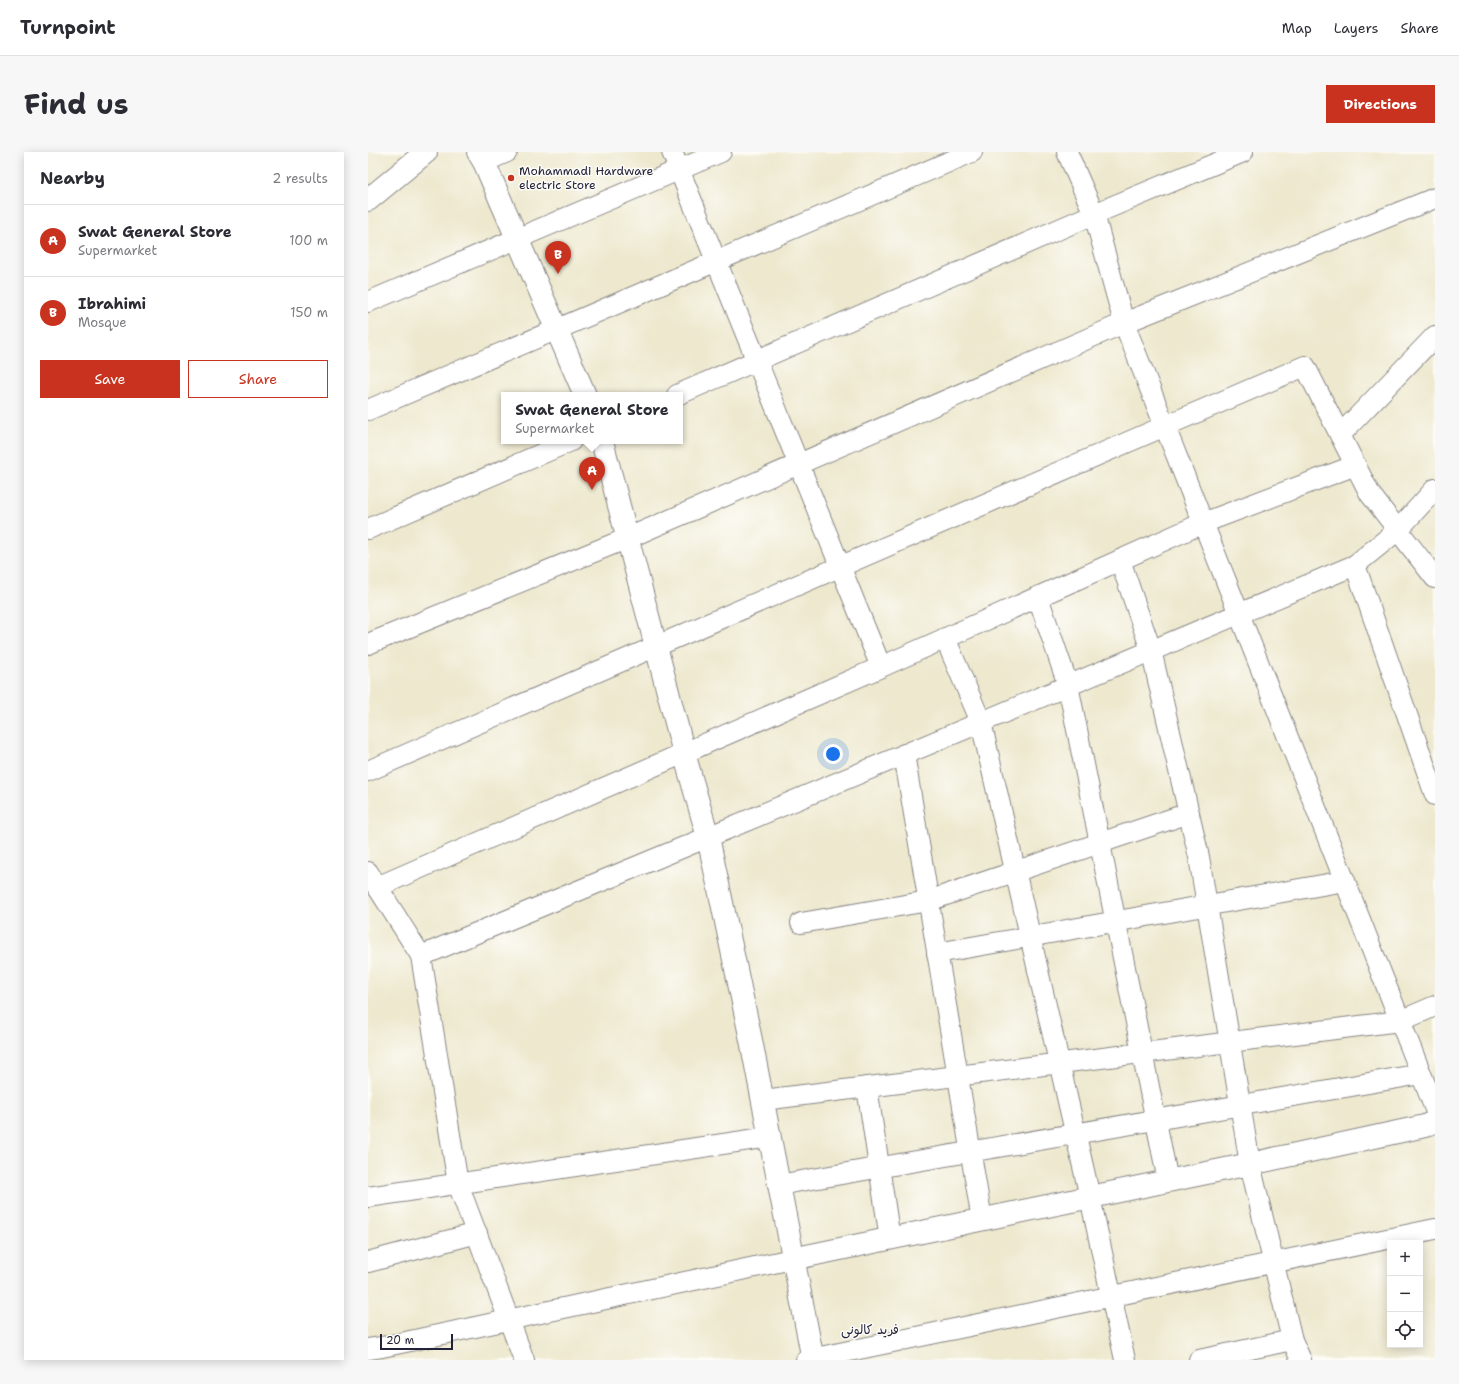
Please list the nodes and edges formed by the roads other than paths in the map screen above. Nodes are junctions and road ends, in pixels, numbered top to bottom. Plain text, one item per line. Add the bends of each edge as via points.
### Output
1 (426, 152) edge
2 (507, 152) edge
3 (721, 152) edge
4 (972, 152) edge
5 (1067, 152) edge
6 (1243, 152) edge
7 (481, 157) edge
8 (676, 161) edge
9 (1435, 198) edge
10 (368, 200) edge
11 (1094, 214) junction
12 (517, 238) junction
13 (716, 261) junction
14 (368, 302) edge
15 (1124, 323) junction
16 (556, 329) junction
17 (1435, 336) edge
18 (757, 360) junction
19 (584, 392) edge
20 (683, 392) edge
21 (368, 410) edge
22 (1165, 426) junction
23 (1340, 435) junction
24 (564, 444) edge
25 (603, 444) edge
26 (798, 464) junction
27 (1356, 465) junction
28 (1435, 489) edge
29 (1203, 523) junction
30 (368, 529) edge
31 (1398, 530) junction
32 (628, 538) junction
33 (1120, 560) junction
34 (1355, 565) junction
35 (840, 566) junction
36 (1435, 578) edge
37 (1038, 596) junction
38 (1239, 613) junction
39 (945, 638) junction
40 (368, 644) edge
41 (657, 646) junction
42 (1151, 650) junction
43 (881, 667) junction
44 (1068, 685) junction
45 (981, 722) junction
46 (684, 753) junction
47 (904, 754) junction
48 (368, 771) edge
49 (1435, 795) edge
50 (1189, 813) junction
51 (708, 837) junction
52 (1100, 843) junction
53 (1015, 872) junction
54 (373, 879) edge
55 (1345, 881) junction
56 (928, 901) junction
57 (1207, 905) junction
58 (1116, 922) junction
59 (801, 923) dead end
60 (1030, 936) junction
61 (937, 953) junction
62 (421, 956) junction
63 (1435, 1006) edge
64 (1400, 1021) junction
65 (1230, 1042) junction
66 (1142, 1053) junction
67 (1059, 1063) junction
68 (1421, 1074) junction
69 (958, 1075) junction
70 (867, 1087) junction
71 (763, 1100) junction
72 (1240, 1105) junction
73 (1435, 1109) edge
74 (1156, 1120) junction
75 (1435, 1121) edge
76 (1075, 1134) junction
77 (770, 1137) junction
78 (970, 1152) junction
79 (1250, 1164) junction
80 (879, 1168) junction
81 (1168, 1181) junction
82 (458, 1184) junction
83 (778, 1185) junction
84 (368, 1197) edge
85 (1090, 1197) junction
86 (982, 1220) junction
87 (1435, 1229) edge
88 (476, 1233) junction
89 (890, 1239) junction
90 (792, 1259) junction
91 (368, 1262) edge
92 (1274, 1262) junction
93 (1111, 1296) junction
94 (509, 1319) junction
95 (1292, 1340) junction
96 (368, 1349) edge
97 (524, 1360) edge
98 (810, 1360) edge
99 (1125, 1360) edge
100 (1199, 1360) edge
101 (1301, 1360) edge

1 - 10 main road
2 - 7 street
3 - 8 street
4 - 13 street
5 - 11 street
6 - 11 street
7 - 12 main road
8 - 12 street
8 - 13 street
9 - 15 street
11 - 15 street
11 - 18 street
12 - 14 street
12 - 16 main road
13 - 16 street
13 - 18 street
15 - 22 street
15 - 26 street
16 - 19 main road
16 - 21 street
17 - 23 street
18 - 20 street
18 - 26 street
22 - 23 street via 1305,366
22 - 29 street
22 - 35 street
23 - 27 street
24 - 30 street
25 - 32 main road
26 - 32 street
26 - 35 street
27 - 29 street
27 - 31 street via 1370,494
28 - 31 street
29 - 33 street
29 - 38 street
31 - 34 street
31 - 36 street
32 - 40 street
32 - 41 main road
33 - 37 street
33 - 42 street
34 - 38 street
34 - 49 street
35 - 41 street
35 - 43 street
37 - 39 street
37 - 44 street
38 - 42 street
38 - 55 street
39 - 43 street
39 - 45 street
41 - 46 main road
41 - 48 street
42 - 44 street
42 - 50 street
43 - 46 street
44 - 45 street
44 - 52 street
45 - 47 street
45 - 53 street
46 - 51 main road
46 - 54 street
47 - 51 street
47 - 56 street
50 - 52 street
50 - 57 street
51 - 62 street
51 - 71 main road
52 - 53 street
52 - 58 street
53 - 56 street
53 - 60 street
54 - 62 street
55 - 57 street
55 - 64 street
56 - 59 street
56 - 61 street
57 - 58 street
57 - 65 street
58 - 60 street
58 - 66 street
60 - 61 street
60 - 67 street
61 - 69 street
62 - 82 street
63 - 64 street
64 - 65 street
64 - 68 street
65 - 66 street
65 - 72 street
66 - 67 street
66 - 74 street
67 - 69 street
67 - 76 street
68 - 72 street
68 - 73 street
69 - 70 street
69 - 78 street
70 - 71 street
70 - 80 street
71 - 77 main road
72 - 74 street
72 - 79 street
74 - 76 street
74 - 81 street
75 - 79 main road via 1425,1126
76 - 78 street
76 - 85 street
77 - 82 street
77 - 83 main road
78 - 80 street
78 - 86 street
79 - 81 main road
79 - 92 street
80 - 83 street
80 - 89 street
81 - 85 main road
82 - 84 street
82 - 88 street
83 - 90 main road
85 - 86 main road
85 - 93 street
86 - 89 main road
87 - 92 street
88 - 91 street
88 - 94 street
89 - 90 main road
90 - 94 street
90 - 98 main road
92 - 93 street
92 - 95 street
93 - 98 street
93 - 99 street
94 - 96 street
94 - 97 street
95 - 100 street
95 - 101 street

